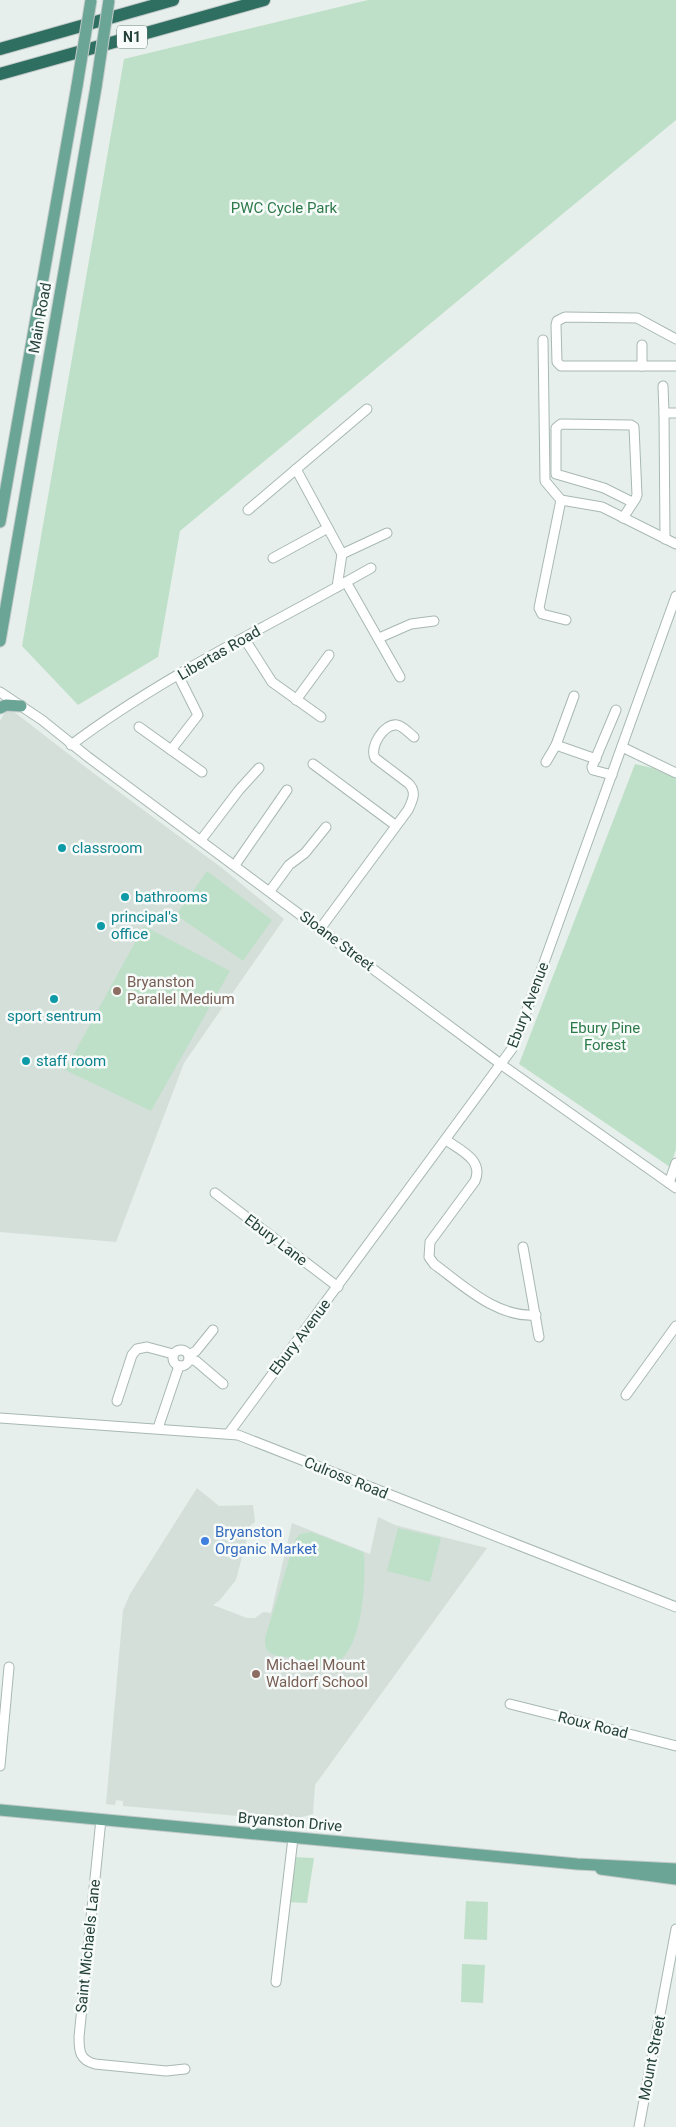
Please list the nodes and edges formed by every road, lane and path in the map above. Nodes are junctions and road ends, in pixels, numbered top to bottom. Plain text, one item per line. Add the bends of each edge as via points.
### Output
1 (91, 0) edge
2 (109, 0) edge
3 (174, 0) edge
4 (264, 0) edge
5 (0, 49) edge
6 (0, 74) edge
7 (676, 339) edge
8 (542, 340) dead end
9 (642, 345) dead end
10 (642, 366) junction
11 (676, 366) edge
12 (663, 386) dead end
13 (367, 410) dead end
14 (664, 413) junction
15 (676, 413) edge
16 (296, 469) junction
17 (561, 500) junction
18 (632, 502) junction
19 (248, 510) dead end
20 (623, 518) junction
21 (0, 522) edge
22 (328, 528) junction
23 (388, 533) dead end
24 (665, 539) junction
25 (676, 544) edge
26 (342, 554) junction
27 (273, 558) dead end
28 (371, 568) dead end
29 (346, 582) junction
30 (338, 587) junction
31 (676, 596) edge
32 (566, 620) dead end
33 (434, 621) dead end
34 (244, 638) junction
35 (379, 638) junction
36 (0, 641) edge
37 (330, 655) dead end
38 (178, 676) junction
39 (400, 677) dead end
40 (0, 692) edge
41 (574, 696) dead end
42 (296, 700) junction
43 (21, 706) junction
44 (0, 708) edge
45 (616, 710) dead end
46 (320, 717) dead end
47 (139, 727) dead end
48 (414, 737) dead end
49 (71, 745) junction
50 (556, 745) junction
51 (622, 747) junction
52 (171, 750) junction
53 (596, 759) junction
54 (546, 762) dead end
55 (314, 764) dead end
56 (259, 768) dead end
57 (202, 772) dead end
58 (676, 773) edge
59 (612, 775) junction
60 (287, 790) dead end
61 (396, 825) junction
62 (326, 827) dead end
63 (201, 840) junction
64 (235, 865) junction
65 (270, 890) junction
66 (320, 929) junction
67 (502, 1065) junction
68 (446, 1140) junction
69 (676, 1163) edge
70 (672, 1185) edge
71 (215, 1193) dead end
72 (523, 1247) dead end
73 (338, 1287) junction
74 (536, 1315) junction
75 (676, 1326) edge
76 (212, 1330) dead end
77 (539, 1337) dead end
78 (173, 1354) junction
79 (189, 1357) junction
80 (178, 1366) junction
81 (223, 1384) dead end
82 (626, 1395) dead end
83 (117, 1402) dead end
84 (0, 1418) edge
85 (158, 1428) junction
86 (229, 1433) junction
87 (676, 1607) edge
88 (9, 1667) dead end
89 (510, 1704) dead end
90 (676, 1746) edge
91 (0, 1766) edge
92 (0, 1810) edge
93 (101, 1819) junction
94 (293, 1838) junction
95 (577, 1864) junction
96 (676, 1869) edge
97 (676, 1879) edge
98 (676, 1929) edge
99 (674, 1949) edge
100 (276, 1982) dead end
101 (185, 2069) dead end
102 (639, 2127) edge

1 - 21 main road, Main Road, bridge
2 - 36 main road, Main Road, bridge
3 - 5 highway, N1
4 - 6 highway, N1
7 - 10 street via 645,321 631,317 565,317 556,322 557,362 561,366
8 - 17 street via 545,481
9 - 10 street
10 - 11 street
12 - 14 street
13 - 16 street
14 - 15 street
14 - 24 street
16 - 19 street
16 - 22 street
17 - 20 street via 602,507
17 - 32 street via 539,608 542,614
18 - 18 street via 637,495 636,431 633,426 561,424 556,428 556,474 604,488
18 - 20 street
20 - 24 street
22 - 26 street
22 - 27 street
23 - 26 street
24 - 25 street
26 - 30 street
28 - 29 street, Libertas Road
29 - 30 street, Libertas Road
29 - 35 street
30 - 34 street, Libertas Road
31 - 51 street, Ebury Avenue
33 - 35 street via 408,625
34 - 38 street, Libertas Road
34 - 42 street via 272,682
35 - 39 street
37 - 42 street
38 - 49 street, Libertas Road via 106,718
38 - 52 street via 198,716
40 - 43 street, Sloane Street
41 - 50 street
42 - 46 street
43 - 44 main road
43 - 49 street, Sloane Street
45 - 53 street
47 - 52 street
48 - 61 street via 401,726 390,726 372,749 375,758 414,791 408,810
49 - 63 street, Sloane Street
50 - 53 street
50 - 54 street
51 - 58 street
51 - 59 street, Ebury Avenue
52 - 57 street
53 - 59 street via 593,770
55 - 61 street
56 - 63 street
59 - 67 street, Ebury Avenue via 518,1038
60 - 64 street
61 - 66 street
62 - 65 street
63 - 64 street, Sloane Street
64 - 65 street, Sloane Street
65 - 66 street, Sloane Street
66 - 67 street, Sloane Street
67 - 68 street, Ebury Avenue
67 - 70 street, Sloane Street
68 - 73 street, Ebury Avenue
68 - 74 street via 474,1161 477,1174 430,1242 429,1257 434,1264 492,1305 523,1315
69 - 70 street
71 - 73 street, Ebury Lane
72 - 74 street
73 - 86 street, Ebury Avenue
74 - 77 street
75 - 82 street
76 - 79 street
78 - 79 street via 181,1349
78 - 80 street via 172,1360
78 - 83 street via 147,1346 137,1349 132,1355
79 - 80 street via 186,1365
79 - 81 street
80 - 85 street
84 - 85 street, Culross Road
85 - 86 street, Culross Road
86 - 87 street, Culross Road
88 - 91 street
89 - 90 street, Roux Road
92 - 93 main road, Bryanston Drive
93 - 94 main road, Bryanston Drive
93 - 101 street, Saint Michaels Lane via 79,2037 82,2057 95,2064 166,2071
94 - 95 main road, Bryanston Drive
94 - 100 street
95 - 96 main road, Bryanston Drive
95 - 97 main road, Bryanston Drive via 617,1873
98 - 99 street, Mount Street
99 - 102 street, Mount Street via 647,2108

